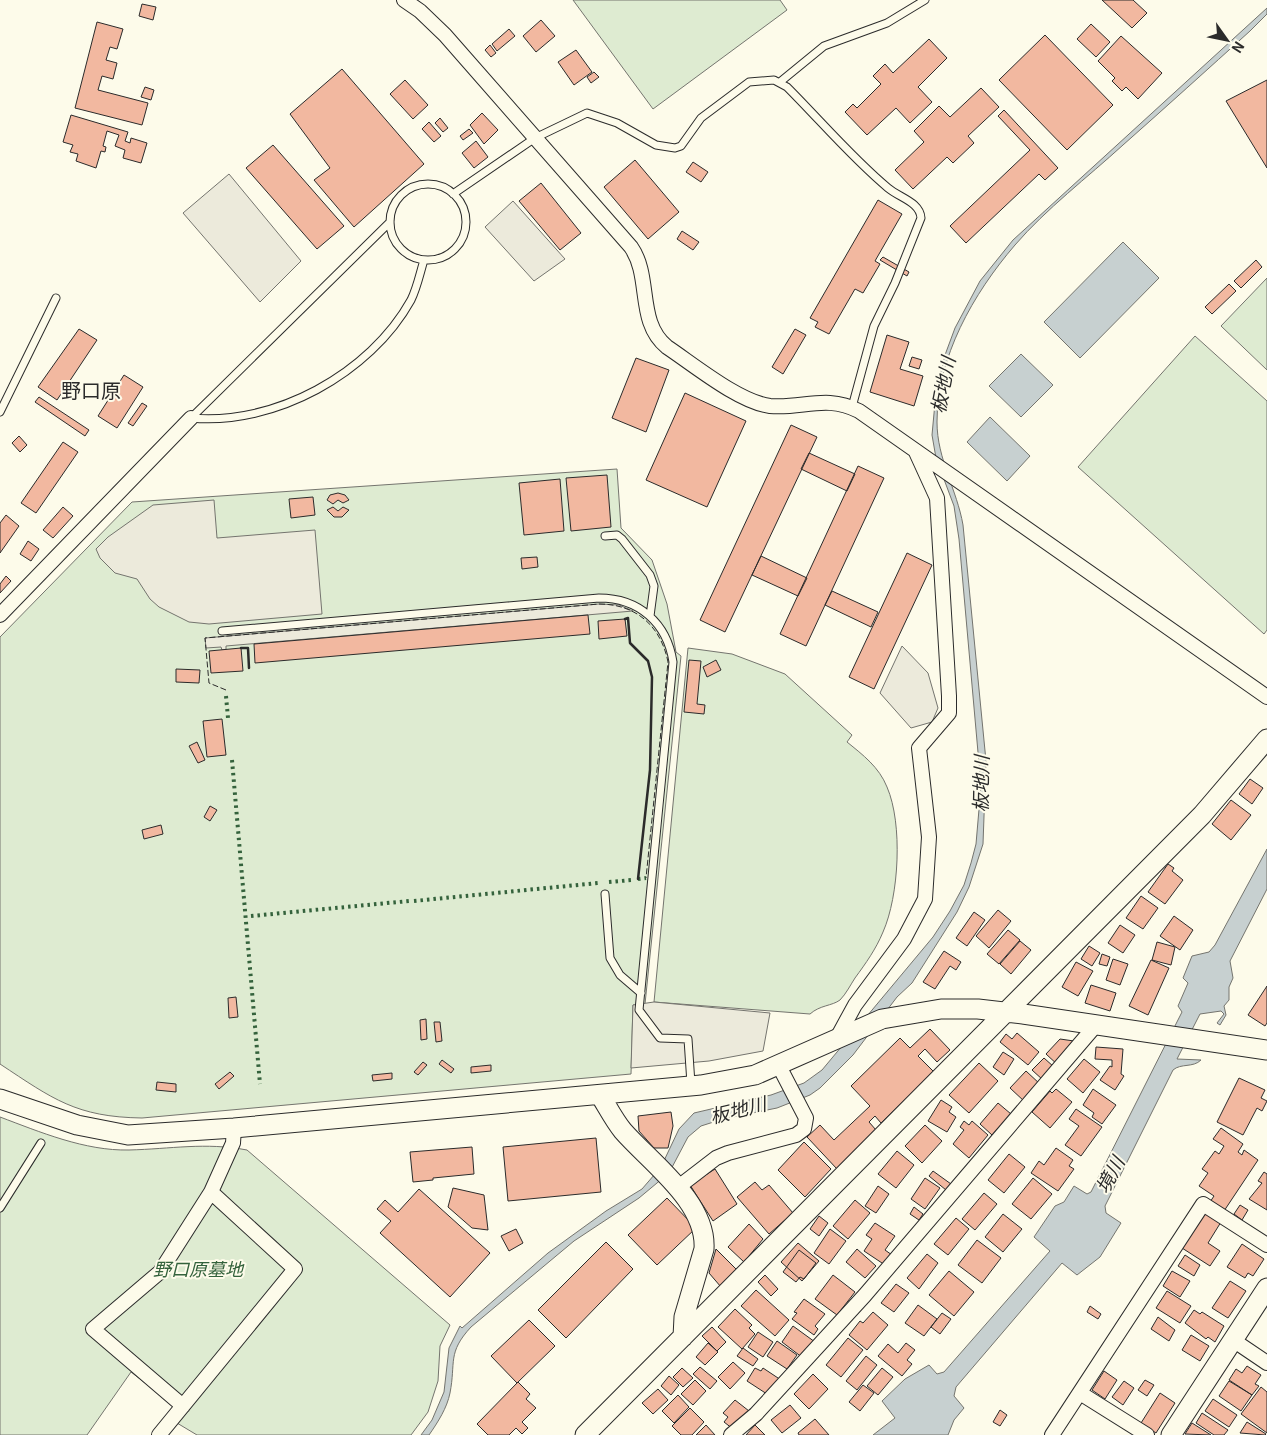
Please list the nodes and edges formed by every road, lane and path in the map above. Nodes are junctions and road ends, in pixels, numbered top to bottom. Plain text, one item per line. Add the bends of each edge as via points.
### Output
1 (404, 0) edge
2 (924, 0) edge
3 (780, 82) junction
4 (535, 138) junction
5 (453, 194) junction
6 (390, 222) junction
7 (424, 260) junction
8 (56, 298) dead end
9 (852, 407) junction
10 (0, 412) edge
11 (191, 418) junction
12 (916, 451) junction
13 (605, 536) dead end
14 (0, 615) edge
15 (650, 616) junction
16 (222, 631) dead end
17 (1267, 696) edge
18 (1267, 739) edge
19 (605, 894) dead end
20 (641, 993) junction
21 (1004, 1012) junction
22 (1096, 1025) junction
23 (836, 1038) junction
24 (1267, 1050) edge
25 (782, 1071) junction
26 (691, 1086) junction
27 (600, 1095) junction
28 (0, 1100) edge
29 (234, 1128) junction
30 (41, 1143) dead end
31 (673, 1183) junction
32 (211, 1192) junction
33 (0, 1208) edge
34 (1267, 1244) edge
35 (1267, 1288) edge
36 (683, 1337) junction
37 (1232, 1340) junction
38 (1267, 1363) edge
39 (1080, 1393) junction
40 (183, 1406) junction
41 (159, 1435) edge
42 (585, 1435) edge
43 (731, 1435) edge
44 (1052, 1435) edge
45 (1147, 1435) edge
46 (1171, 1435) edge

1 - 4 street via 445,35
2 - 3 lane via 887,23 824,46
3 - 4 lane via 749,82 701,118 681,146 675,148 656,145 617,123 587,113
3 - 9 lane via 888,188 915,205 920,212 895,282 874,326
4 - 5 lane
4 - 9 street via 634,252 641,269 650,324 663,344 739,395 759,403 783,406 835,402
5 - 6 lane via 434,184 420,184 408,189 392,209
5 - 7 lane via 463,207 464,233 449,254
6 - 7 lane via 391,233 404,252
6 - 11 lane
7 - 11 lane via 411,299 389,330 358,362 327,384 289,404 216,420
8 - 10 lane
9 - 12 street
11 - 14 street
12 - 17 street
12 - 23 street via 937,498 949,696 949,713 919,748 929,836 925,899 904,939 855,1005
13 - 15 lane via 617,535 622,539 650,575 654,586
15 - 16 lane via 621,600 599,598
15 - 20 lane via 666,636 673,662
18 - 21 street via 1202,814
19 - 20 lane via 610,958 620,975
20 - 26 lane via 639,1010 660,1038 688,1039
21 - 22 street
21 - 23 street via 959,1008 917,1011 882,1019
21 - 36 street
22 - 24 street
22 - 43 street via 865,1295 756,1414
23 - 25 street
25 - 26 street
25 - 31 street via 807,1124 800,1133 728,1153
26 - 27 street
27 - 29 street
27 - 31 street via 621,1129
28 - 29 street via 77,1125 117,1134
29 - 32 street via 233,1143
30 - 33 lane
31 - 36 street via 694,1210 705,1238 684,1317
32 - 40 street via 295,1269
32 - 40 street via 160,1272 93,1329
34 - 39 street via 1202,1204
35 - 37 street
36 - 42 street
37 - 38 street
37 - 46 street
39 - 44 street
39 - 45 street
40 - 41 street

